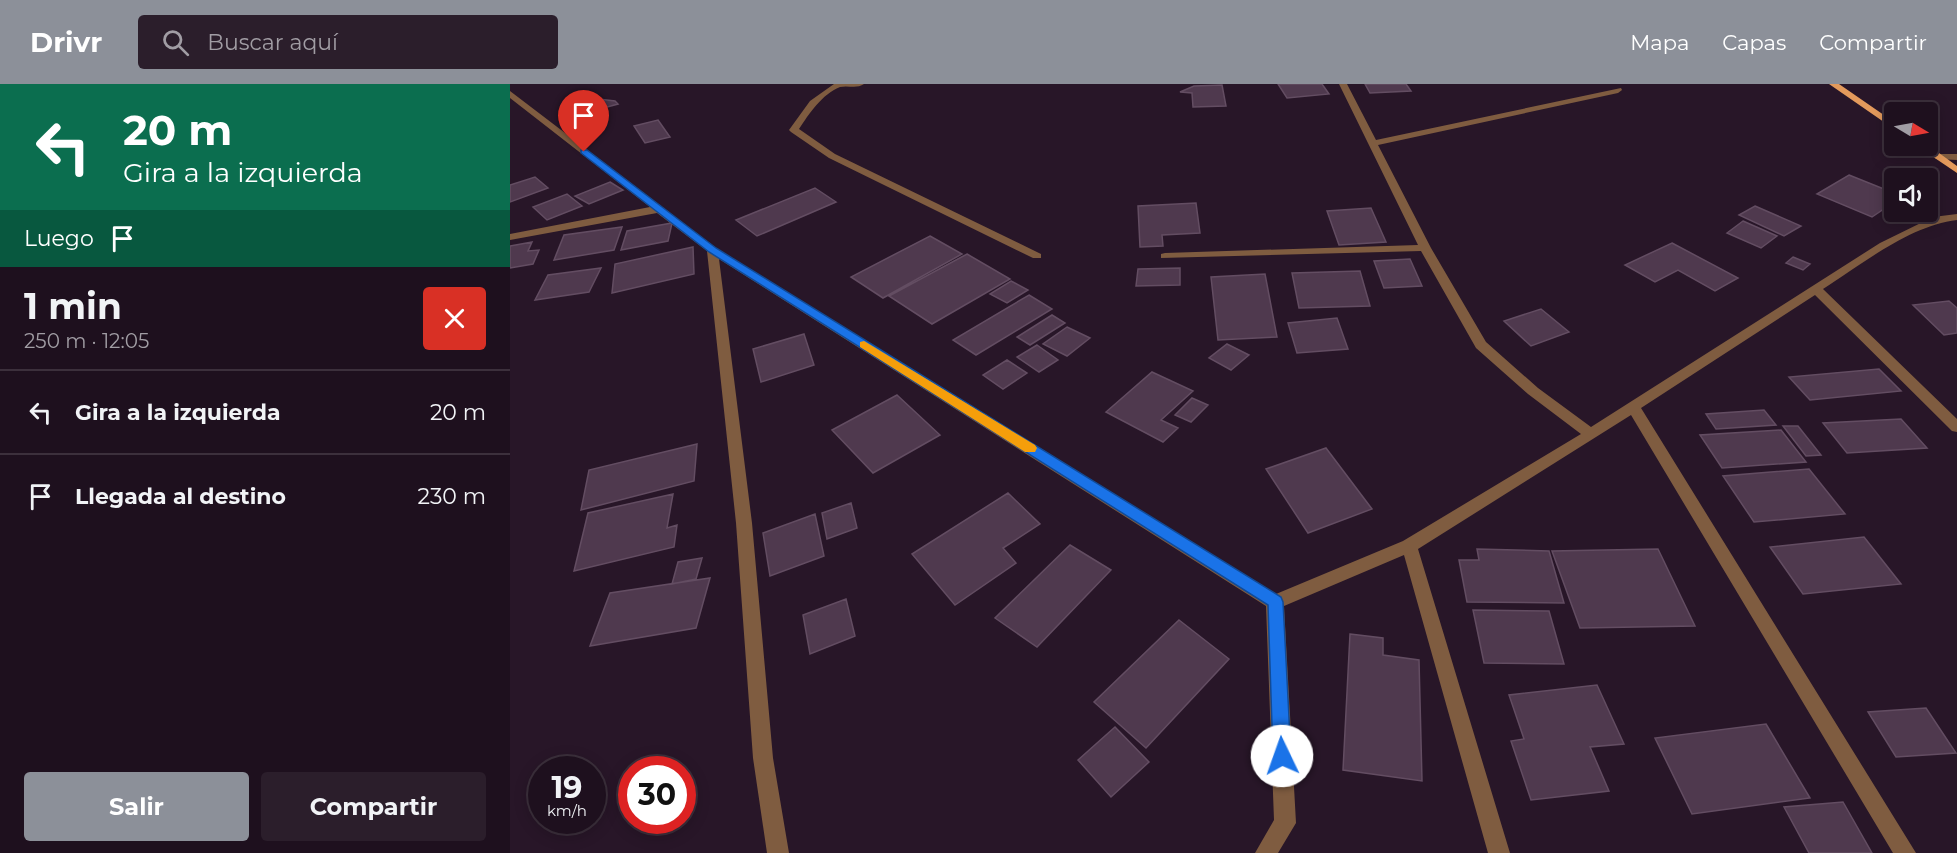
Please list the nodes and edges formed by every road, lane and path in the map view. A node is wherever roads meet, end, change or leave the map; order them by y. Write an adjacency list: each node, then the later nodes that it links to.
1 (860, 84): 16 (street)
2 (1343, 84): 7 (street)
3 (1833, 84): 6 (main road)
4 (1618, 90): 7 (street)
5 (510, 94): 11 (street)
6 (1884, 119)
7 (1374, 143): 14 (street)
8 (1938, 157): 9 (street); 10 (main road)
9 (1957, 157)
10 (1957, 170)
11 (659, 208): 13 (street); 15 (street)
12 (1957, 217): 18 (street)
13 (510, 237)
14 (1425, 248): 17 (street); 21 (street)
15 (712, 250): 23 (street); 24 (street)
16 (1037, 256)
17 (1165, 256)
18 (1815, 288): 19 (street); 20 (street)
19 (1633, 407): 21 (street); 27 (street)
20 (1957, 427)
21 (1592, 434): 22 (street)
22 (1409, 546): 23 (street); 26 (street)
23 (1275, 602): 25 (street)
24 (778, 853)
25 (1266, 853)
26 (1499, 853)
27 (1905, 853)

